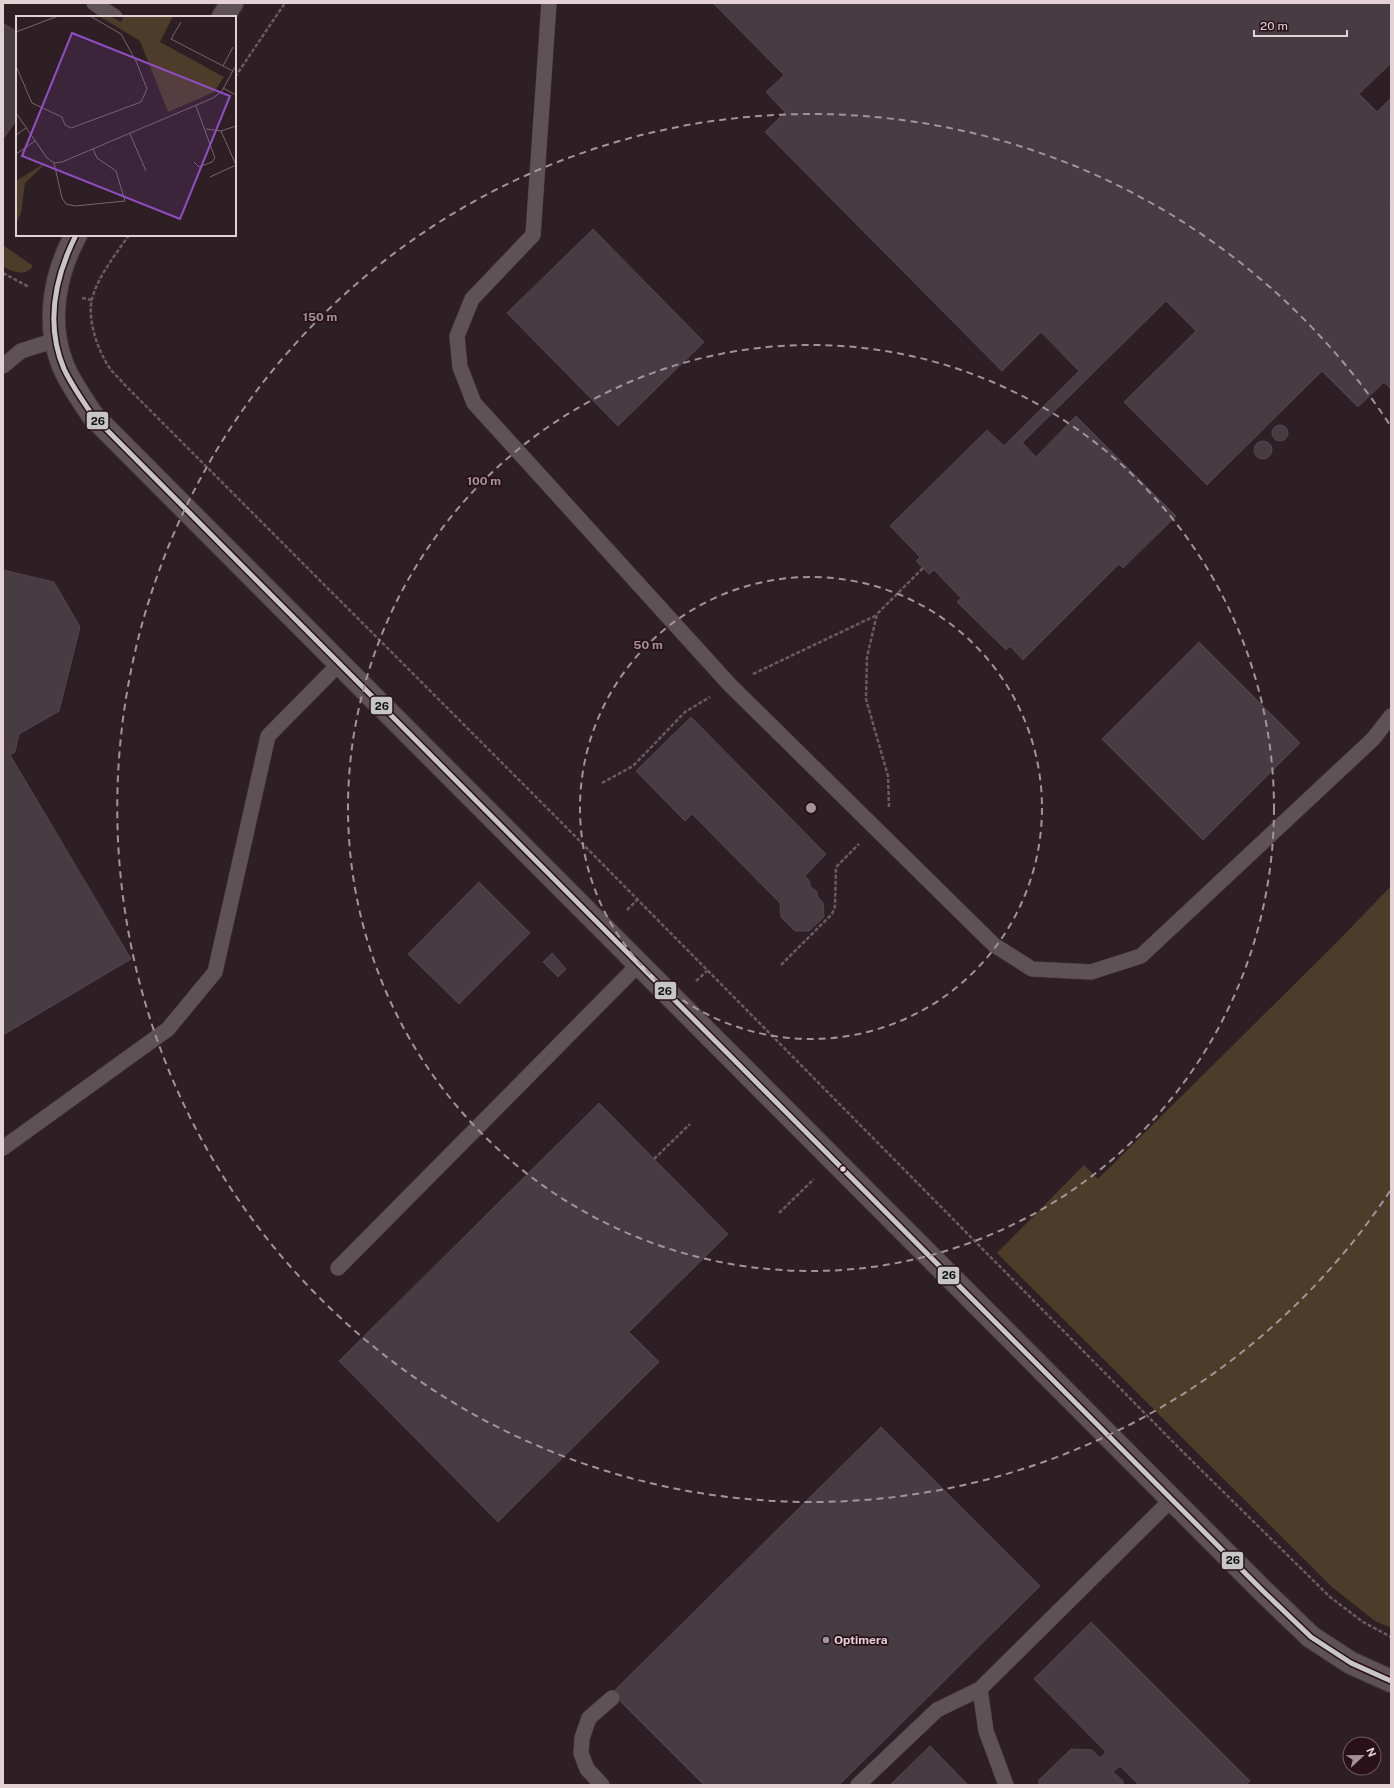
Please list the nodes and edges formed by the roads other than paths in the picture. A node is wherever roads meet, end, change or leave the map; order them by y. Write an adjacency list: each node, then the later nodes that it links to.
1 (94, 3): 4 (lane)
2 (232, 3): 5 (street)
3 (549, 3): 10 (lane)
4 (114, 16)
5 (224, 16)
6 (75, 236): 7 (street)
7 (56, 340): 8 (lane); 9 (street)
8 (3, 366)
9 (340, 663): 11 (street); 12 (lane)
10 (1391, 716)
11 (639, 964): 13 (lane); 14 (street)
12 (3, 1148)
13 (338, 1268)
14 (1171, 1500): 15 (street); 16 (lane)
15 (1391, 1682)
16 (980, 1689): 19 (lane); 20 (lane)
17 (612, 1698): 18 (lane)
18 (602, 1785)
19 (858, 1785)
20 (1006, 1785)

